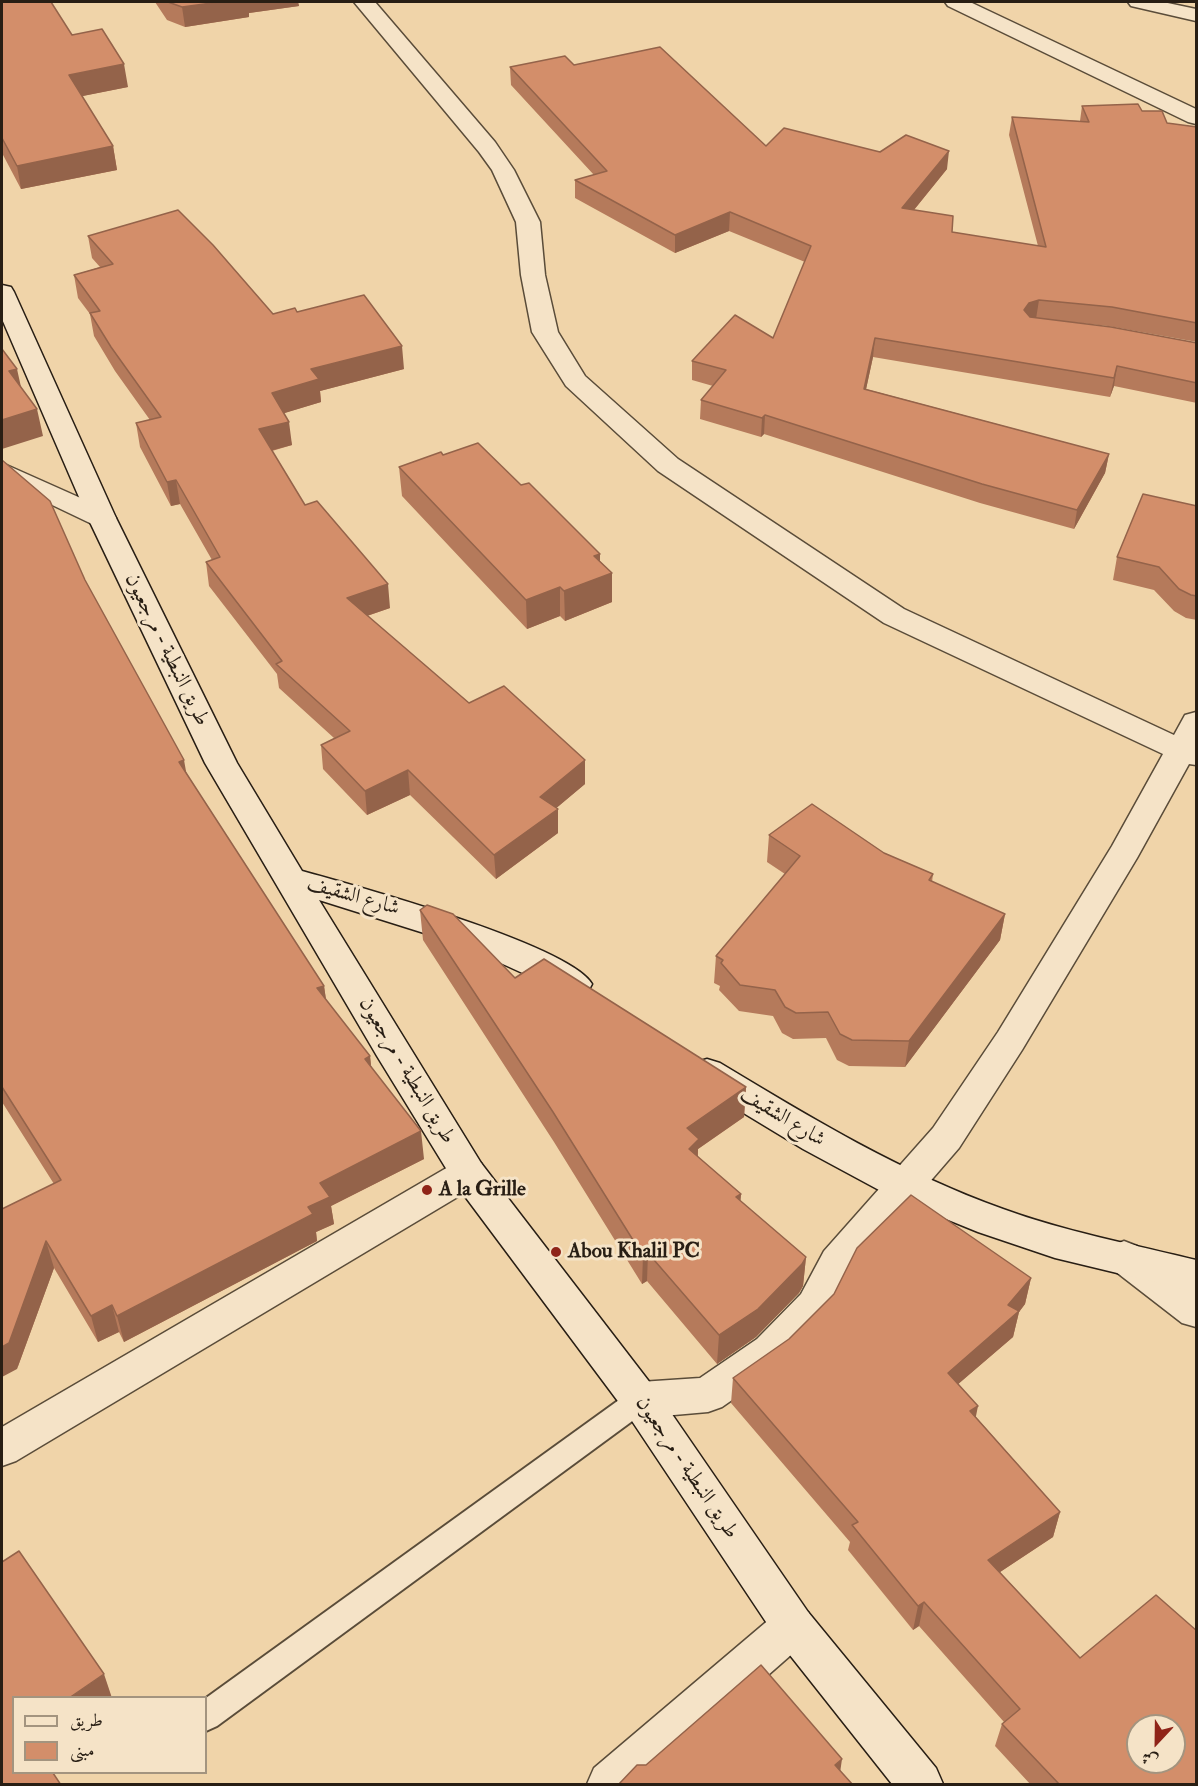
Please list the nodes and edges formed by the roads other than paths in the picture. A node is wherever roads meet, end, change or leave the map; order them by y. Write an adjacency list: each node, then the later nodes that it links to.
1 (364, 2): 9 (street)
2 (955, 2): 5 (street)
3 (1138, 2): 4 (street)
4 (1197, 15)
5 (1197, 117)
6 (2, 292): 8 (street, طريق النبطية - مرجعيون)
7 (2, 471): 8 (street)
8 (102, 518): 10 (street, طريق النبطية - مرجعيون)
9 (1191, 742): 14 (street)
10 (288, 879): 11 (street, شارع الشقيف); 13 (street, طريق النبطية - مرجعيون)
11 (604, 1004)
12 (678, 1054): 14 (street, شارع الشقيف)
13 (468, 1173): 18 (street, طريق النبطية - مرجعيون); 19 (street)
14 (905, 1186): 15 (street, شارع الشقيف); 18 (street)
15 (1124, 1257): 16 (street, شارع الشقيف); 17 (street)
16 (1197, 1276)
17 (1197, 1311)
18 (640, 1400): 20 (street, طريق النبطية - مرجعيون); 21 (lane)
19 (2, 1448)
20 (793, 1626): 22 (street); 23 (street, طريق النبطية - مرجعيون)
21 (207, 1715)
22 (610, 1785)
23 (920, 1785)

